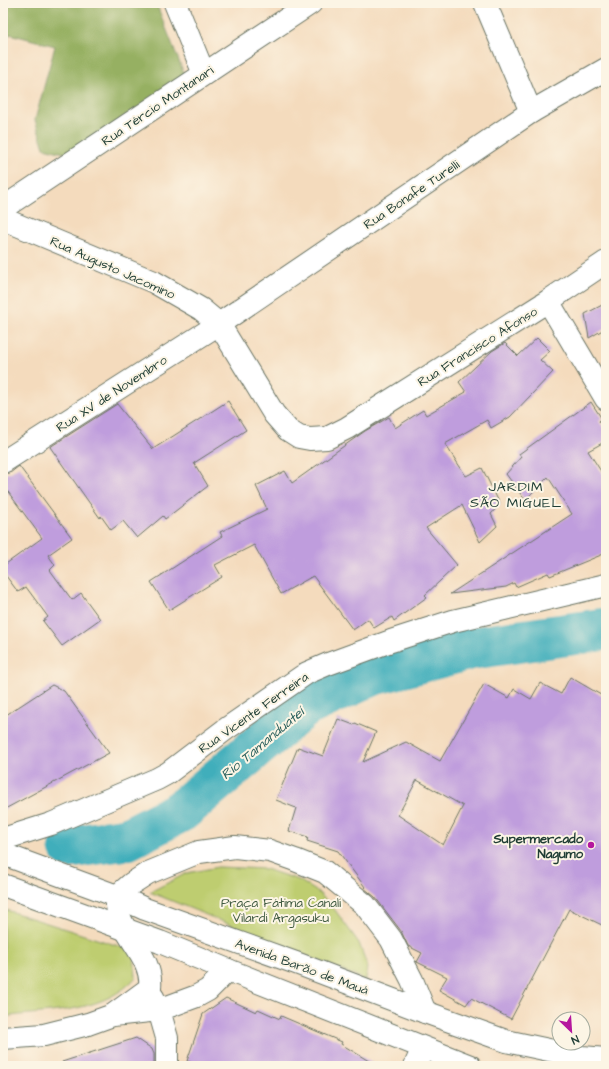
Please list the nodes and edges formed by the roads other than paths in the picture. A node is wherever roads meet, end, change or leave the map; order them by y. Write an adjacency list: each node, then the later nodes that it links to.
1 (174, 3): 5 (street)
2 (311, 3): 5 (street, Rua Tércio Montanari)
3 (485, 3): 6 (street)
4 (606, 69): 6 (street, Rua Bonafe Turelli)
5 (204, 74): 7 (street, Rua Tércio Montanari)
6 (531, 112): 11 (street, Rua Bonafe Turelli)
7 (3, 208)
8 (3, 220): 11 (street, Rua Augusto Jacomino)
9 (606, 262): 10 (street, Rua Francisco Afonso)
10 (548, 302): 12 (street); 13 (street, Rua Francisco Afonso)
11 (219, 324): 13 (street, Rua Augusto Jacomino); 14 (street, Rua XV de Novembro)
12 (606, 399)
13 (347, 428)
14 (3, 462)
15 (606, 585): 16 (street, Rua Vicente Ferreira)
16 (3, 839)
17 (3, 854): 19 (street, Avenida Barão de Mauá)
18 (3, 885): 20 (street)
19 (117, 896): 20 (street); 24 (street, Avenida Barão de Mauá); 24 (street)
20 (126, 930): 21 (street); 22 (street)
21 (228, 970): 23 (street); 27 (street)
22 (150, 988): 23 (street); 25 (street)
23 (158, 1010): 25 (street); 29 (street)
24 (425, 1012): 28 (street, Avenida Barão de Mauá)
25 (113, 1015): 26 (street)
26 (3, 1038)
27 (419, 1057): 30 (street)
28 (606, 1059)
29 (167, 1066)
30 (470, 1066)

